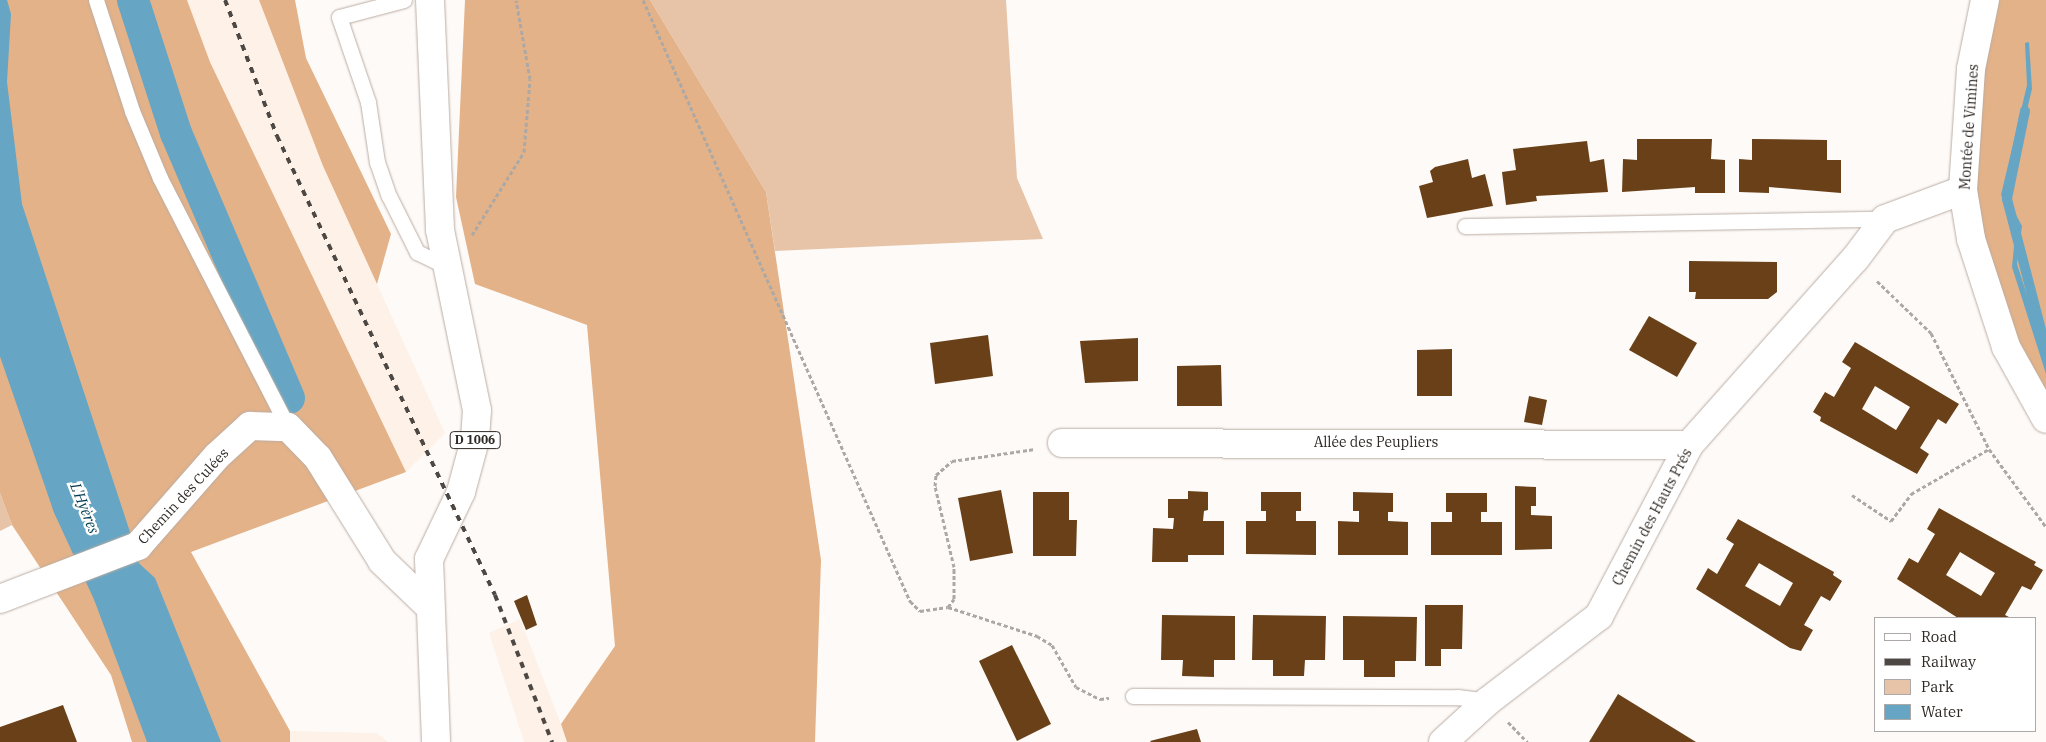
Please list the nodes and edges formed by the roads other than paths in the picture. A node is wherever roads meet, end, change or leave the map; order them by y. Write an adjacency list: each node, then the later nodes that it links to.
1 (96, 0): 10 (lane)
2 (404, 0): 8 (lane)
3 (430, 0): 8 (street, D 1006)
4 (1986, 0): 5 (street, Montée de Vimines)
5 (1963, 190): 6 (street); 9 (street, Montée de Vimines)
6 (1885, 219): 7 (lane); 12 (street, Chemin des Hauts Prés)
7 (1465, 226)
8 (448, 267): 14 (street, D 1006)
9 (2046, 419)
10 (288, 427): 13 (street, Chemin des Culées); 14 (street)
11 (1062, 443): 12 (street, Allée des Peupliers)
12 (1689, 445): 16 (street, Chemin des Hauts Prés)
13 (0, 599)
14 (430, 606): 17 (street, D 1006)
15 (1133, 696): 16 (lane)
16 (1488, 702): 18 (street, Chemin des Hauts Prés)
17 (436, 742)
18 (1443, 742)

